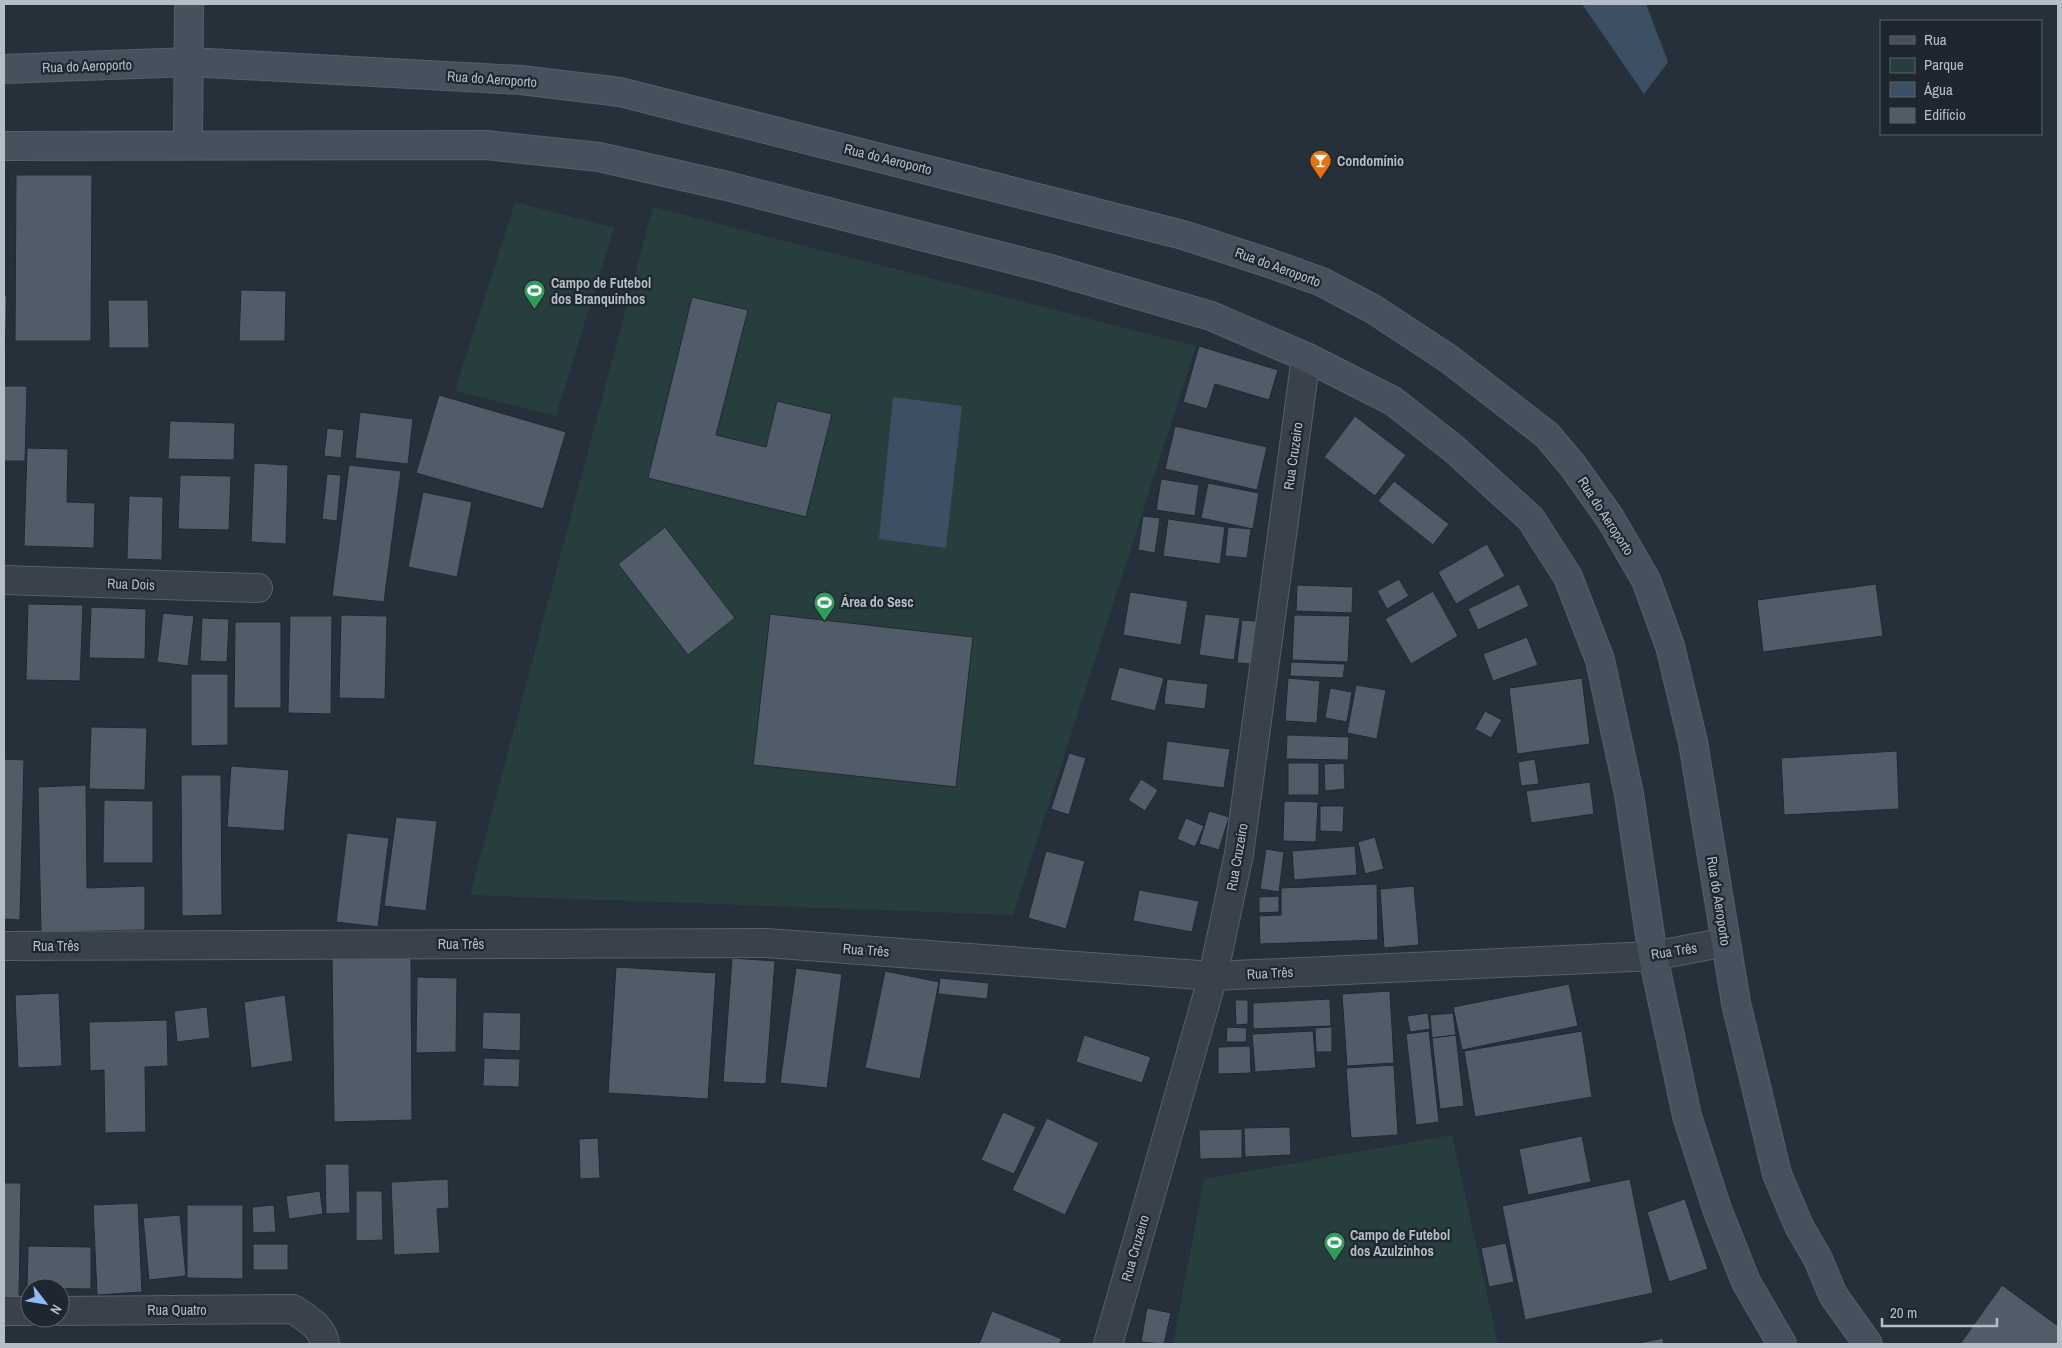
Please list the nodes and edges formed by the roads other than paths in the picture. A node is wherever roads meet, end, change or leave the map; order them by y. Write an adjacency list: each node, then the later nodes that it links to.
1 (188, 4): 2 (main road)
2 (189, 62): 3 (main road, Rua do Aeroporto); 4 (main road); 9 (main road, Rua do Aeroporto)
3 (4, 69)
4 (188, 145): 5 (main road); 6 (main road)
5 (4, 146)
6 (1306, 357): 11 (main road); 12 (street, Rua Cruzeiro)
7 (4, 580): 8 (street, Rua Dois)
8 (258, 588)
9 (1726, 942): 11 (street, Rua Três); 19 (main road, Rua do Aeroporto)
10 (4, 946): 12 (street, Rua Três)
11 (1653, 956): 12 (street, Rua Três); 18 (main road)
12 (1213, 976): 17 (street, Rua Cruzeiro)
13 (4, 1311): 14 (street)
14 (20, 1311)
15 (70, 1311): 16 (street, Rua Quatro)
16 (325, 1344)
17 (1108, 1344)
18 (1782, 1344)
19 (1868, 1344)

